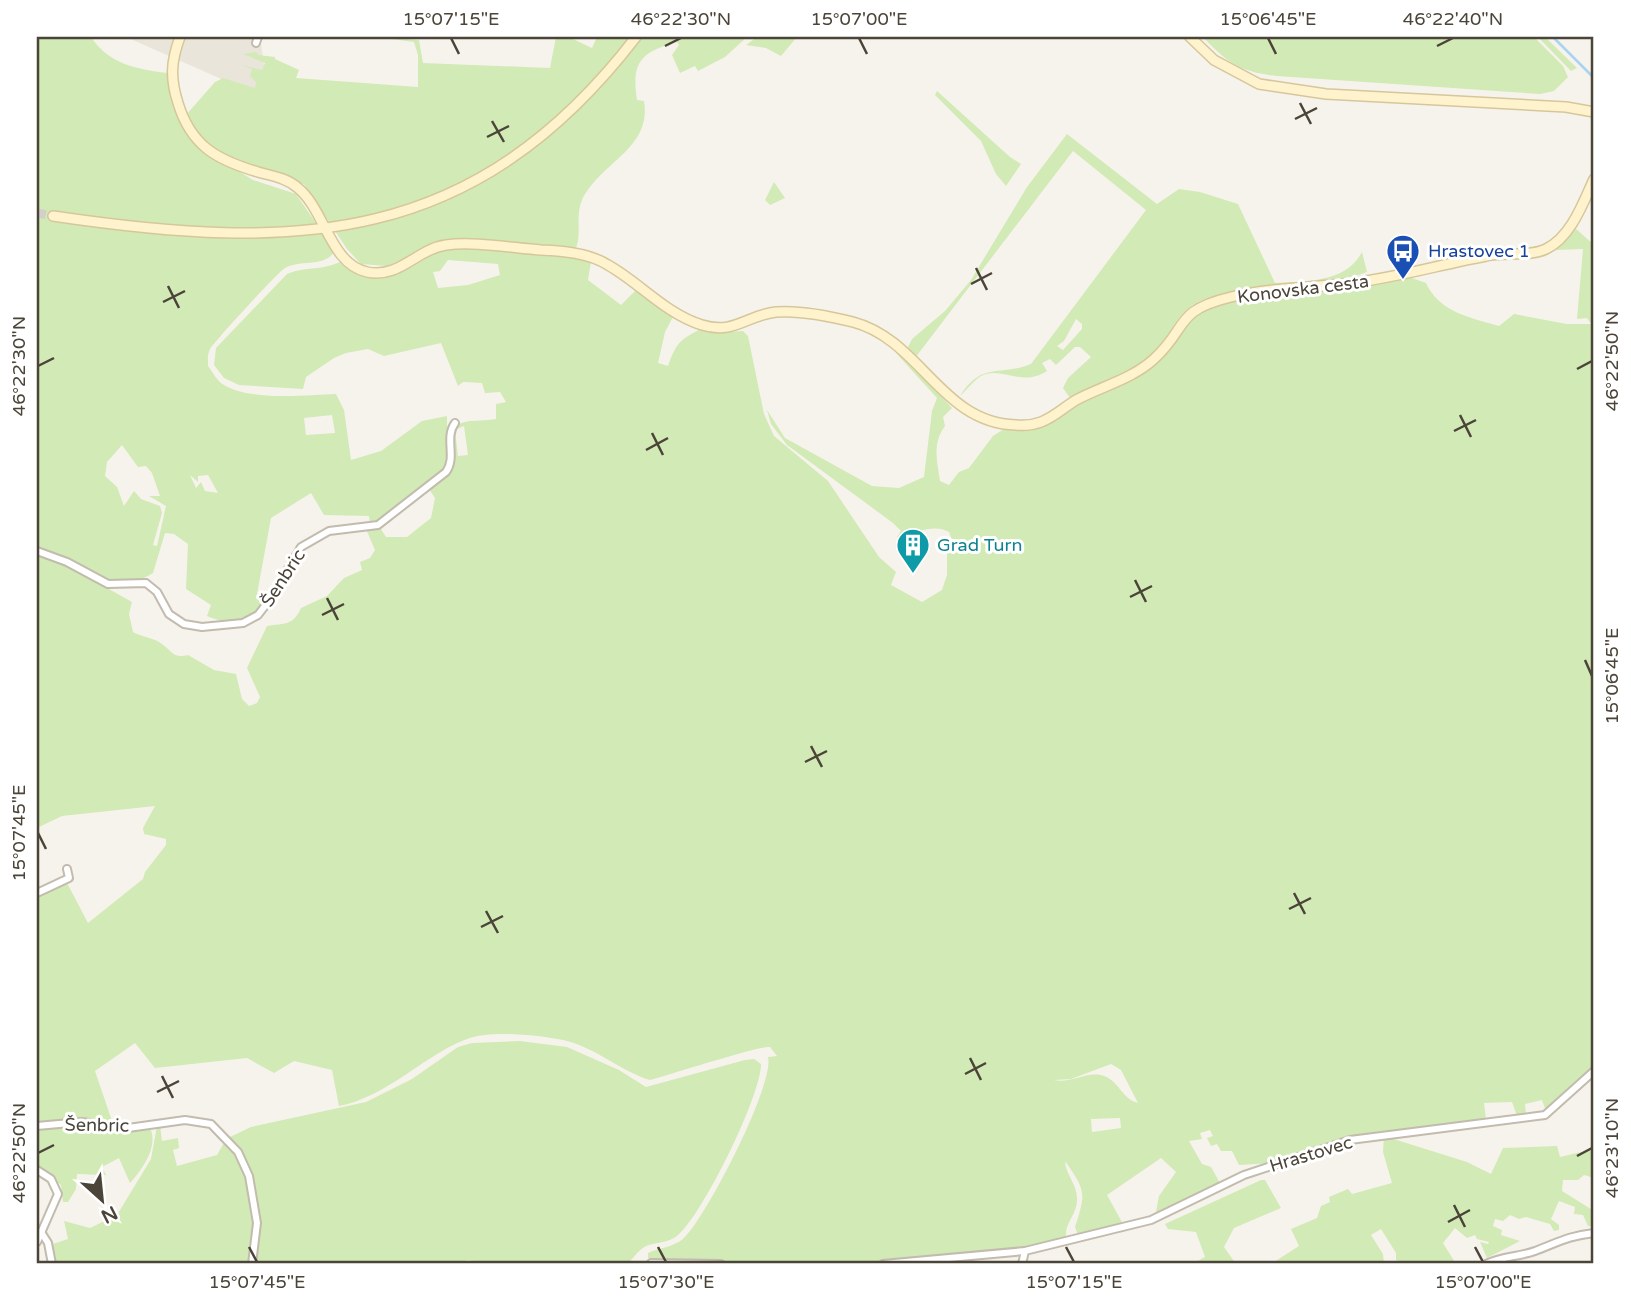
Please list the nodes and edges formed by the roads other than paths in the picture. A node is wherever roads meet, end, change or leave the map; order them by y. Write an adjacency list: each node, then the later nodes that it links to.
1 (180, 37): 7 (street, Konovska cesta)
2 (636, 37): 7 (street)
3 (1190, 37): 4 (street)
4 (1594, 112)
5 (1594, 180): 7 (street, Konovska cesta)
6 (53, 216): 7 (street)
7 (327, 227)
8 (455, 423): 9 (street, Šenbric)
9 (37, 551)
10 (67, 869): 11 (street)
11 (37, 893)
12 (1594, 1071): 18 (street, Hrastovec)
13 (37, 1126): 21 (street, Šenbric)
14 (37, 1170): 15 (street)
15 (41, 1233): 17 (street); 20 (street)
16 (1594, 1233): 25 (street)
17 (37, 1242)
18 (1025, 1251): 23 (street, Hrastovec); 24 (street)
19 (651, 1263): 22 (street)
20 (52, 1264)
21 (252, 1264)
22 (721, 1264)
23 (883, 1264)
24 (1022, 1264)
25 (1486, 1264)

